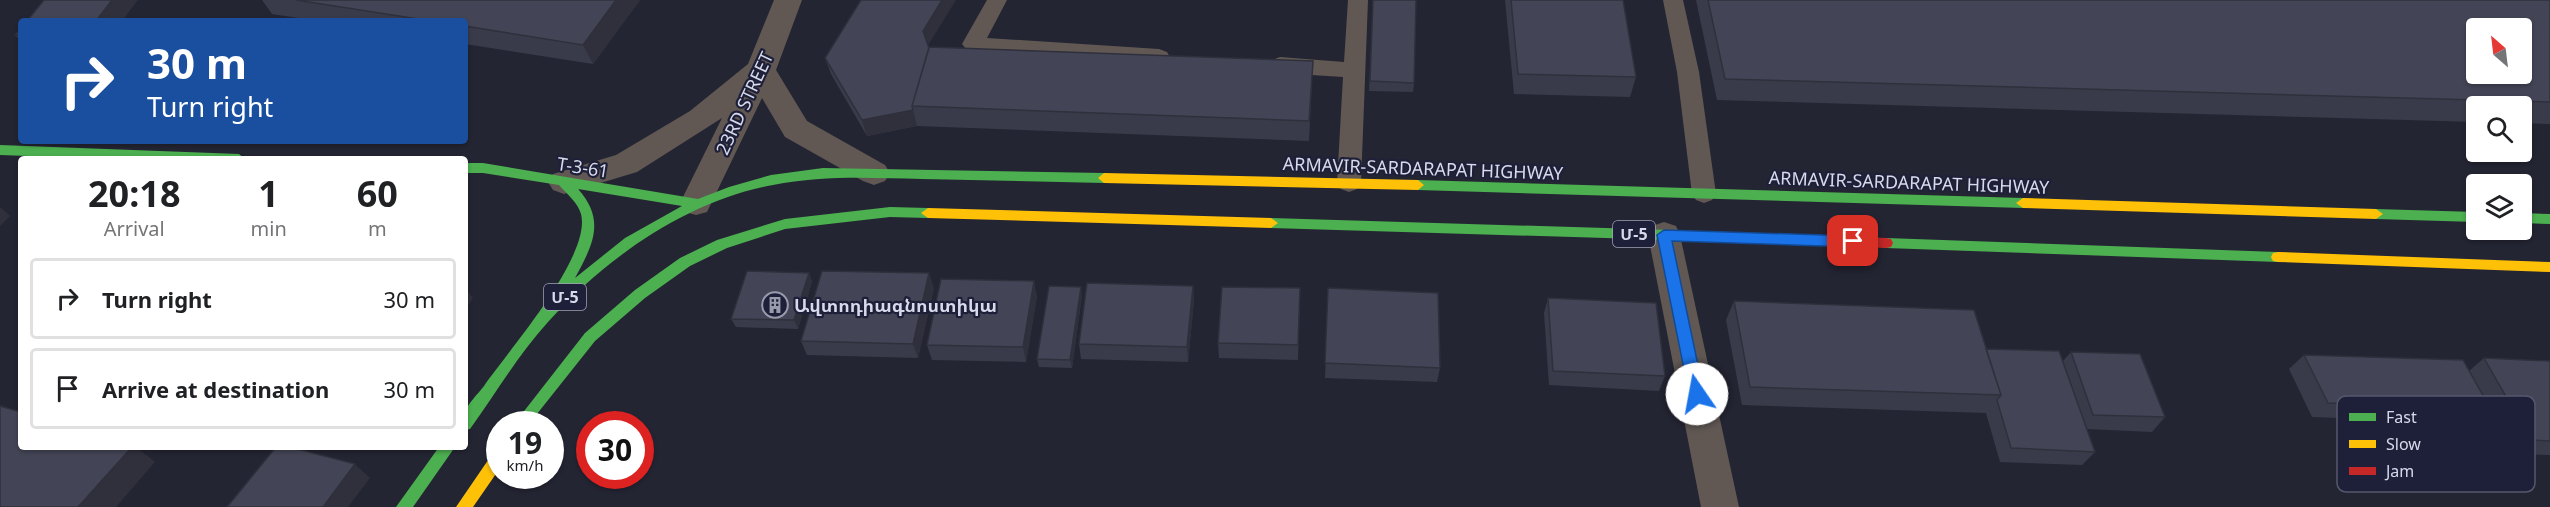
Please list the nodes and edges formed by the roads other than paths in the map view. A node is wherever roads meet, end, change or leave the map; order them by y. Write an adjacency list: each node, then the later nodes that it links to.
1 (788, 0): 7 (street, 23RD STREET)
2 (997, 0): 5 (lane)
3 (1358, 0): 8 (lane)
4 (1673, 0): 15 (lane)
5 (1182, 58)
6 (1263, 64): 8 (lane)
7 (761, 69): 12 (street); 13 (street); 16 (street, 23RD STREET)
8 (1356, 70): 14 (lane)
9 (0, 150): 10 (main road)
10 (159, 156)
11 (468, 168): 13 (main road, T-3-61)
12 (874, 173): 14 (main road, ARMAVIR-SARDARAPAT HIGHWAY / Մ-5); 16 (main road, ARMAVIR-SARDARAPAT HIGHWAY / Մ-5)
13 (564, 182): 16 (main road, T-3-61); 22 (main road)
14 (1349, 183): 15 (main road, ARMAVIR-SARDARAPAT HIGHWAY / Մ-5)
15 (1704, 194): 17 (main road, ARMAVIR-SARDARAPAT HIGHWAY / Մ-5)
16 (701, 212): 22 (main road, ARMAVIR-SARDARAPAT HIGHWAY / Մ-5)
17 (2466, 217)
18 (2532, 218): 19 (main road)
19 (2550, 219)
20 (1664, 235): 21 (main road, Մ-5); 23 (main road, Մ-5); 29 (street)
21 (2550, 267)
22 (546, 316): 24 (main road, ARMAVIR-SARDARAPAT HIGHWAY / Մ-5)
23 (531, 411)
24 (468, 420)
25 (446, 450): 27 (main road)
26 (486, 475): 28 (main road)
27 (404, 507)
28 (464, 507)
29 (1720, 507)

